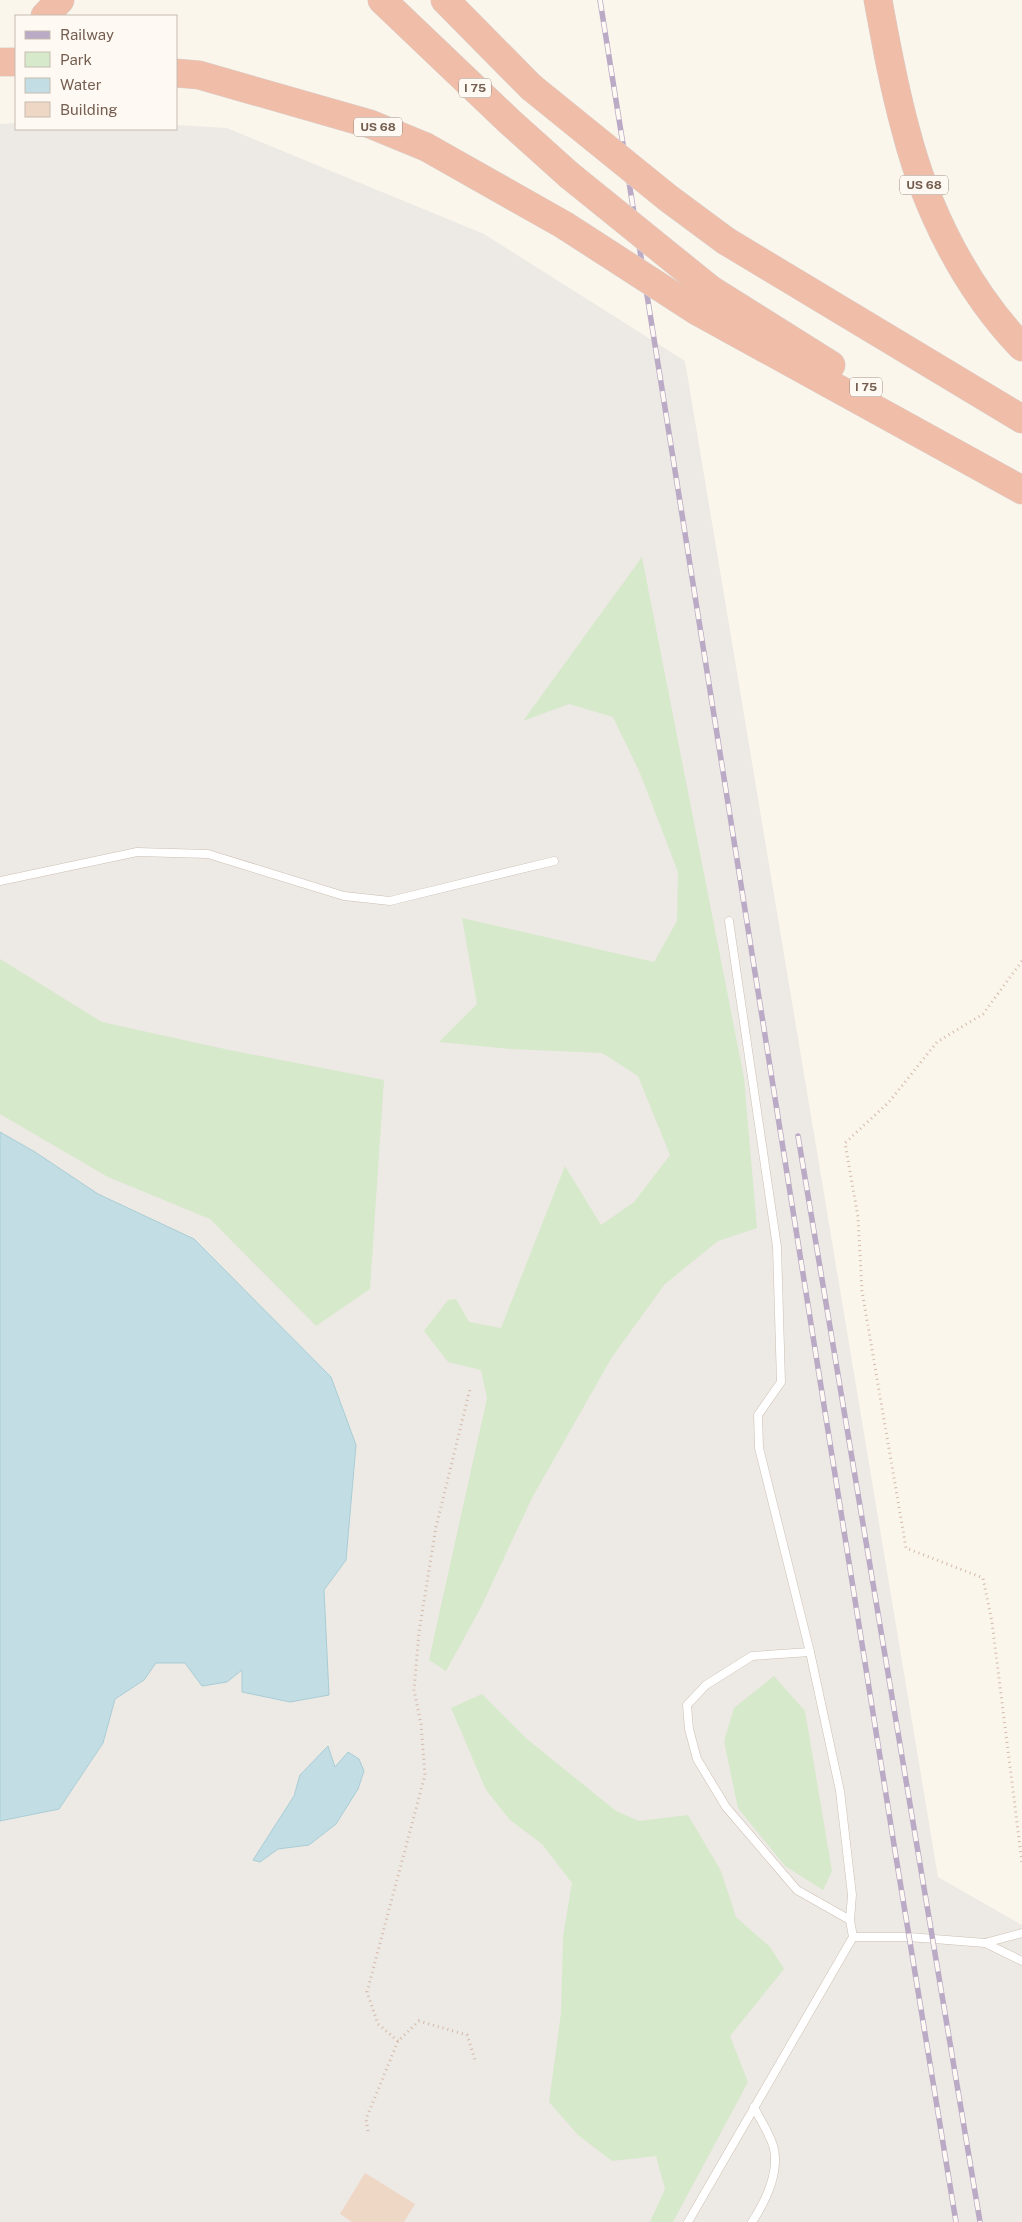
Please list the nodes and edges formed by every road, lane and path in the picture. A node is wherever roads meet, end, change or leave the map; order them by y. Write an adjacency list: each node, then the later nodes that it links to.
1 (60, 0): 5 (highway)
2 (382, 0): 10 (highway, I 75, bridge)
3 (445, 0): 12 (highway, bridge)
4 (878, 0): 11 (highway, US 68)
5 (46, 15)
6 (15, 49): 8 (highway)
7 (15, 62): 8 (highway, bridge)
8 (0, 64)
9 (178, 73): 10 (highway, US 68, bridge)
10 (703, 300): 13 (highway, I 75); 14 (highway, US 68)
11 (1022, 347)
12 (1022, 418)
13 (1022, 484)
14 (1022, 490)
15 (554, 861): 16 (lane)
16 (0, 881)
17 (729, 922): 20 (lane)
18 (1022, 961): 21 (path)
19 (470, 1389): 27 (path)
20 (810, 1652): 22 (lane); 22 (lane)
21 (1022, 1863)
22 (850, 1920): 24 (lane)
23 (1022, 1932): 25 (lane)
24 (853, 1936): 25 (lane); 29 (lane)
25 (985, 1943): 26 (lane)
26 (1022, 1961)
27 (398, 2041): 28 (path); 30 (path)
28 (476, 2063)
29 (754, 2107): 31 (lane); 32 (lane)
30 (368, 2131)
31 (688, 2222)
32 (752, 2222)

